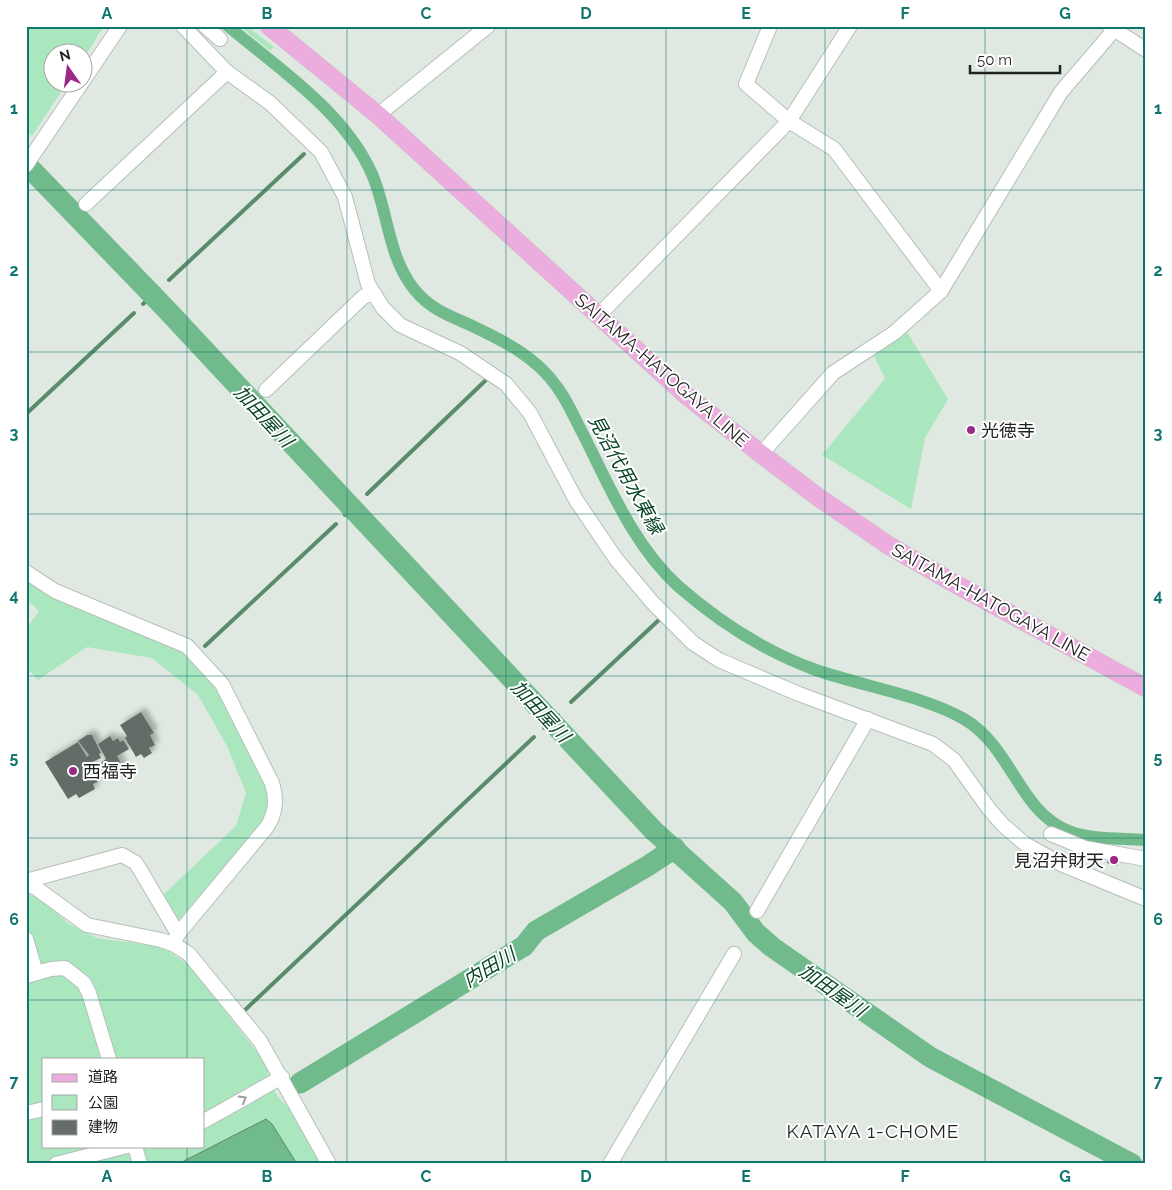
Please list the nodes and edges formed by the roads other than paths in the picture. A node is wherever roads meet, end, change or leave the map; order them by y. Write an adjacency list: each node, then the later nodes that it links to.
1 (120, 26): 14 (street)
2 (183, 26): 11 (street)
3 (205, 26): 9 (street)
4 (269, 26): 12 (main road, SAITAMA-HATOGAYA LINE)
5 (488, 26): 12 (street)
6 (770, 26): 13 (street)
7 (850, 26): 13 (street)
8 (1112, 28): 10 (street); 16 (street)
9 (220, 39)
10 (1146, 50)
11 (226, 72): 15 (street); 17 (street)
12 (378, 115): 18 (main road, SAITAMA-HATOGAYA LINE)
13 (789, 120): 16 (street); 18 (street)
14 (30, 159)
15 (86, 204)
16 (941, 291): 20 (street)
17 (372, 293): 19 (street); 23 (street)
18 (598, 316): 20 (main road, SAITAMA-HATOGAYA LINE)
19 (266, 390)
20 (761, 454): 22 (main road, SAITAMA-HATOGAYA LINE)
21 (26, 572): 30 (street)
22 (1146, 688)
23 (868, 719): 27 (street); 28 (street)
24 (1050, 834): 25 (street)
25 (1146, 859)
26 (26, 882): 30 (street); 30 (street)
27 (1146, 899)
28 (757, 911)
29 (26, 939): 32 (street)
30 (175, 939): 34 (street)
31 (734, 954): 43 (street)
32 (31, 975): 33 (street)
33 (108, 1058)
34 (288, 1088): 37 (street, one-way to 34); 42 (street)
35 (42, 1109): 36 (street)
36 (26, 1113)
37 (205, 1121)
38 (119, 1148): 40 (street)
39 (136, 1148): 41 (street)
40 (56, 1164)
41 (140, 1164)
42 (329, 1164)
43 (610, 1164)

